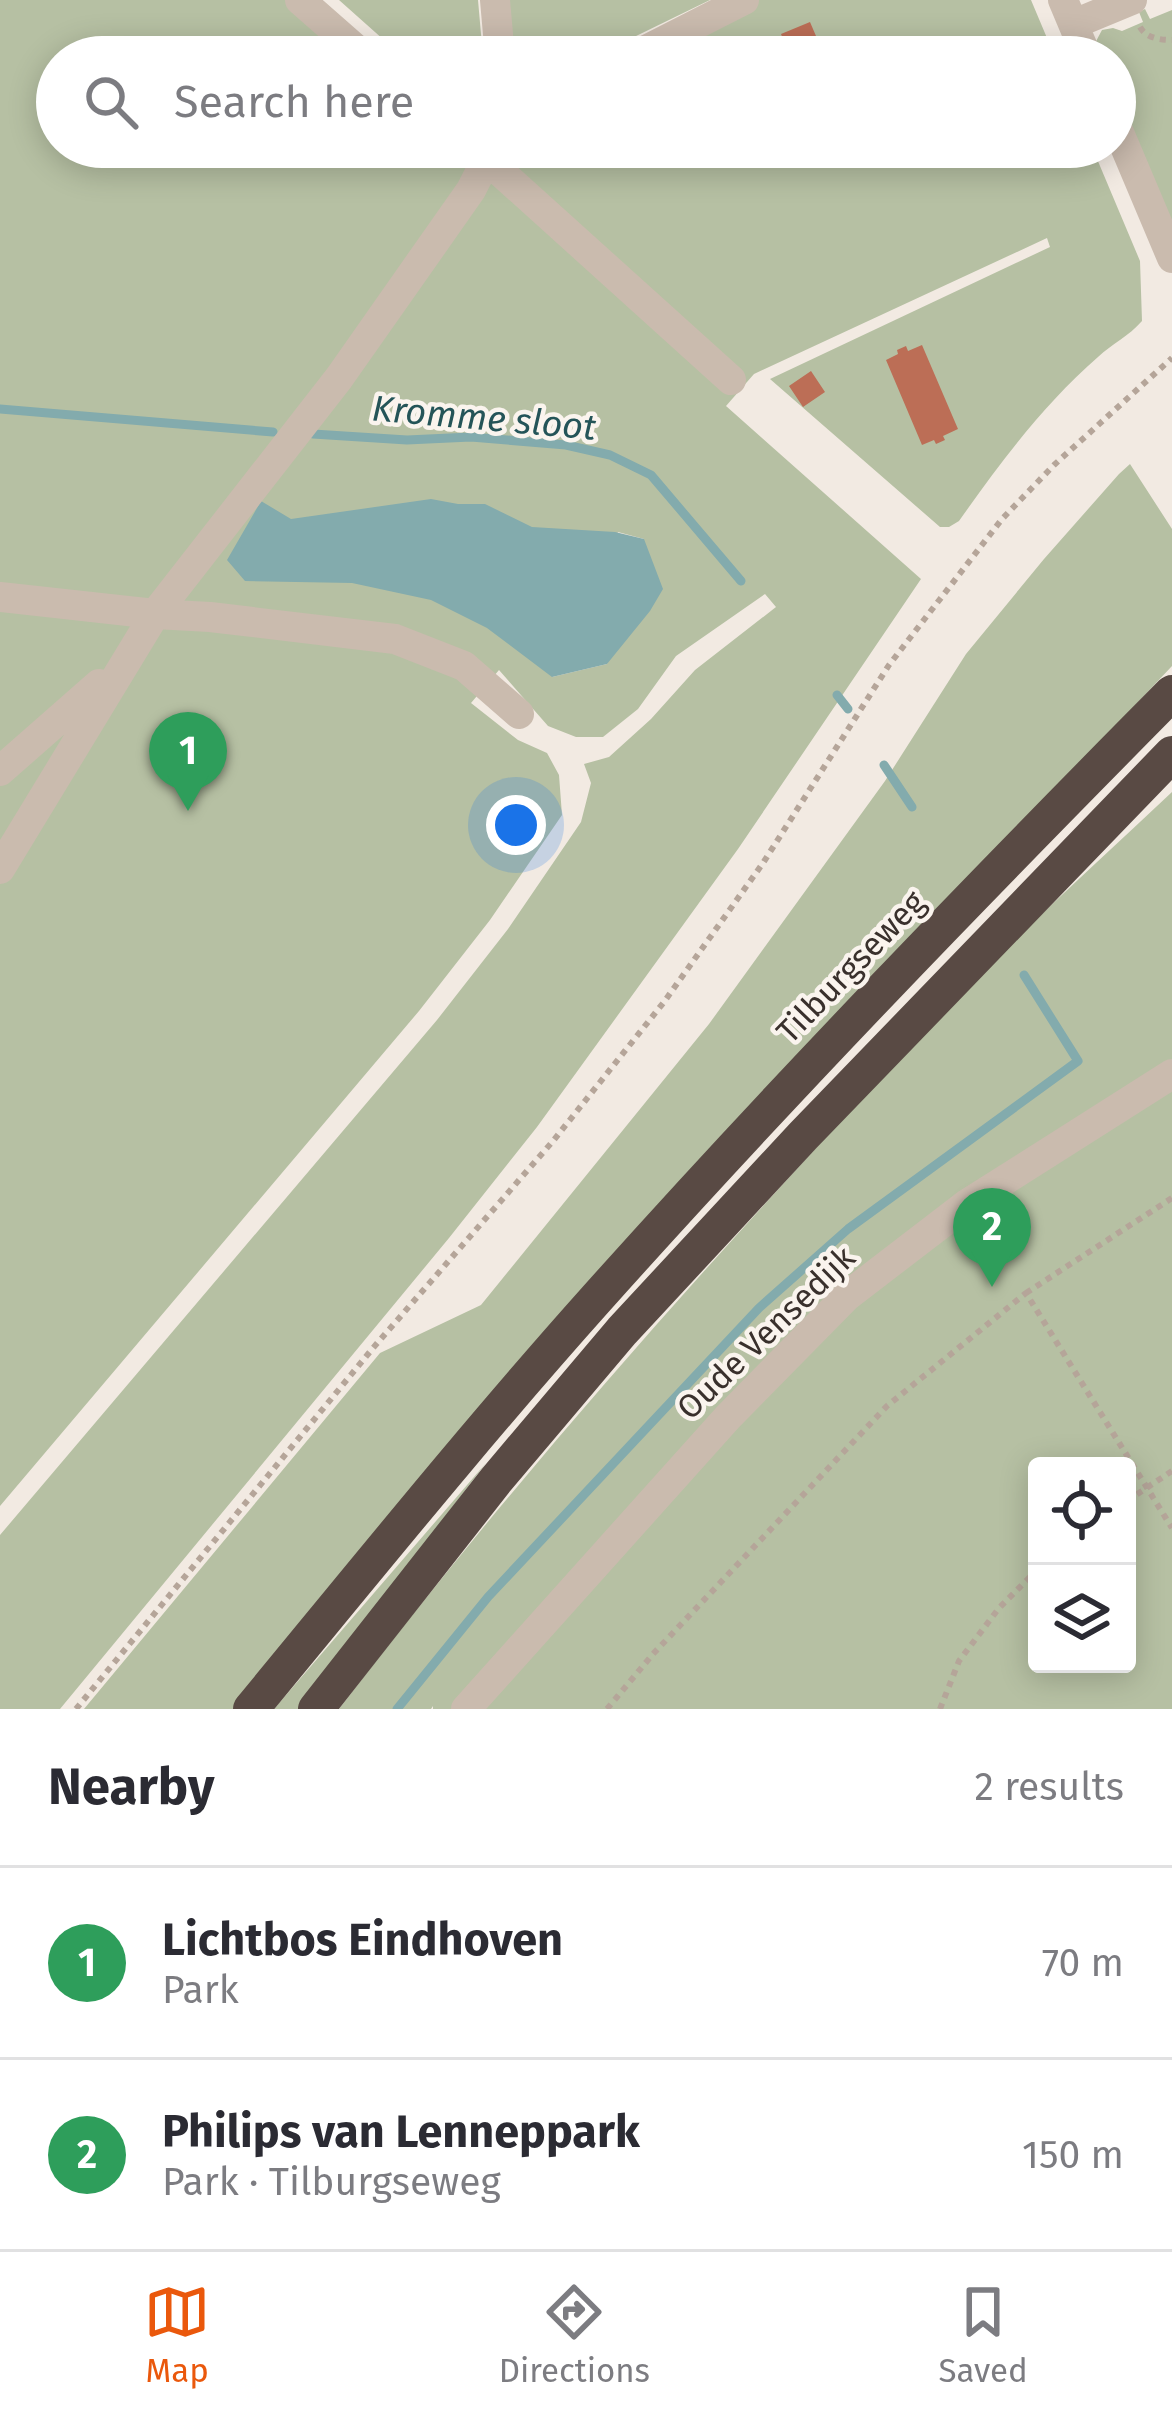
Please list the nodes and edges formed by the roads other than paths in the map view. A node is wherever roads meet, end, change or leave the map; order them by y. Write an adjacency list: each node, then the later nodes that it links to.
1 (300, 0): 6 (street)
2 (495, 0): 7 (street)
3 (744, 0): 8 (street)
4 (1132, 0): 5 (street)
5 (1068, 12)
6 (341, 36)
7 (498, 36)
8 (673, 36)
9 (478, 168): 15 (street)
10 (500, 168): 13 (street)
11 (1134, 168): 12 (street)
12 (1172, 258)
13 (731, 380)
14 (0, 597): 15 (street)
15 (155, 614): 16 (street); 18 (street)
16 (126, 661): 20 (street); 21 (street)
17 (1172, 693): 23 (highway, Tilburgseweg)
18 (519, 714)
19 (1172, 754): 24 (highway)
20 (0, 771)
21 (0, 868)
22 (1172, 1074): 25 (street, Oude Vensedijk)
23 (251, 1709)
24 (316, 1709)
25 (466, 1709)

